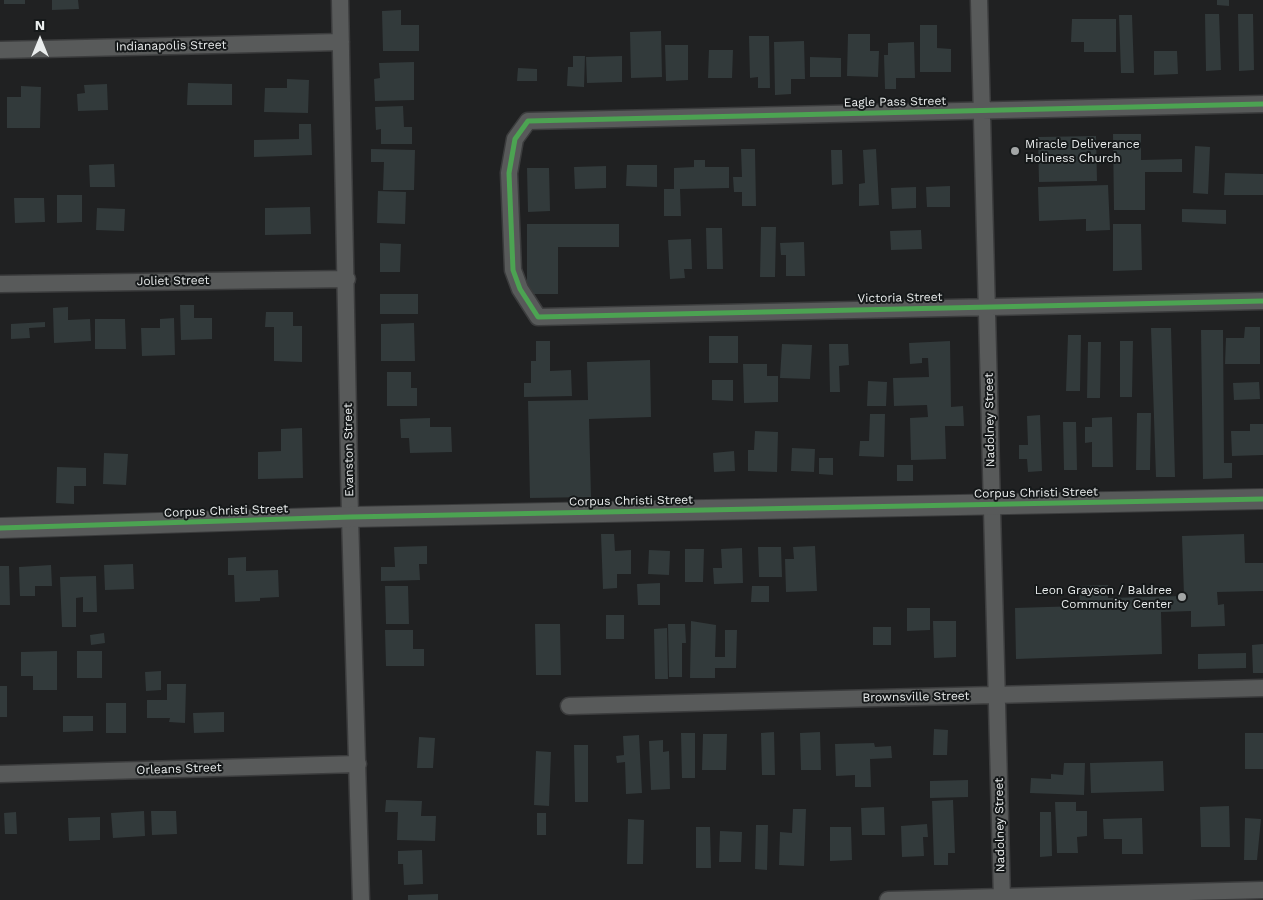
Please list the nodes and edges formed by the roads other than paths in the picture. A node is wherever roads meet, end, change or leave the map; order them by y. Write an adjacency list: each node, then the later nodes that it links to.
1 (340, 0): 3 (street, Evanston Street)
2 (979, 0): 6 (street, Nadolney Street)
3 (341, 42): 4 (street, Indianapolis Street); 7 (street, Evanston Street)
4 (0, 50)
5 (1263, 104): 6 (street, Eagle Pass Street)
6 (983, 110): 10 (street, Nadolney Street); 11 (street, Eagle Pass Street)
7 (347, 279): 8 (street, Joliet Street); 14 (street, Evanston Street)
8 (0, 284)
9 (1263, 301): 10 (street, Victoria Street)
10 (988, 305): 11 (street, Victoria Street); 13 (street, Nadolney Street)
11 (538, 317)
12 (1263, 499): 13 (street, Corpus Christi Street)
13 (991, 504): 14 (street, Corpus Christi Street); 17 (street, Nadolney Street)
14 (350, 517): 15 (street, Corpus Christi Street); 19 (street, Evanston Street)
15 (0, 528)
16 (1263, 688): 17 (street, Brownsville Street)
17 (997, 695): 18 (street, Brownsville Street); 22 (street, Nadolney Street)
18 (570, 706)
19 (358, 764): 20 (street, Orleans Street); 23 (street, Evanston Street)
20 (0, 774)
21 (1263, 890): 22 (street)
22 (1002, 899): 24 (street)
23 (361, 900)
24 (888, 900)

